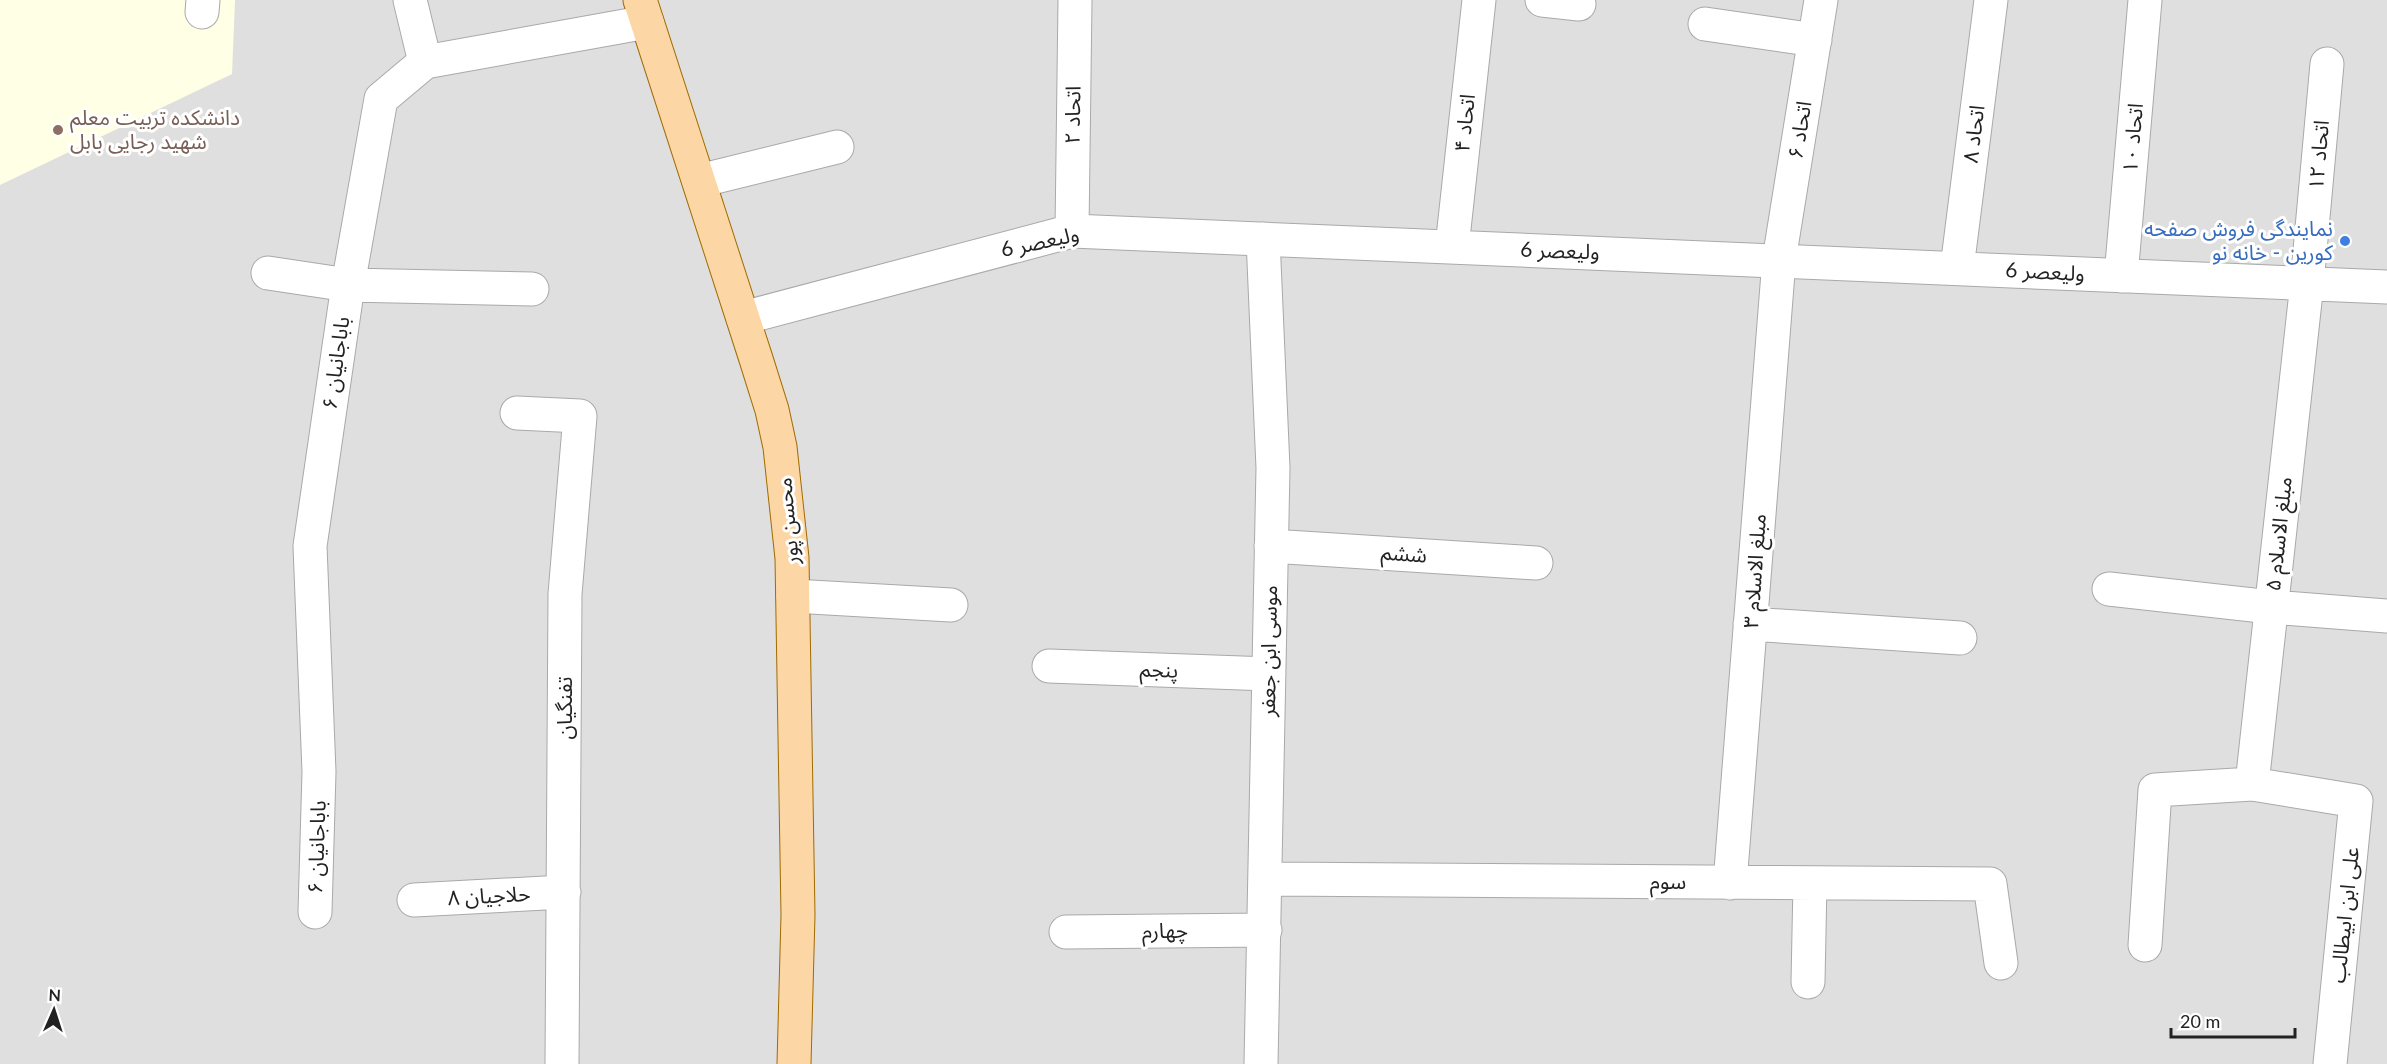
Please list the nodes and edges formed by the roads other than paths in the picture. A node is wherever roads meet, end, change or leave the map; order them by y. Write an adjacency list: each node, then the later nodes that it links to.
1 (410, 0): 12 (street)
2 (1075, 0): 16 (street, اتحاد ۲)
3 (1479, 0): 18 (street, اتحاد ۴)
4 (1542, 0): 8 (street)
5 (1821, 0): 11 (street, اتحاد ۶)
6 (1992, 0): 20 (street, اتحاد ۸)
7 (2145, 0): 22 (street, اتحاد ۱۰)
8 (1578, 4)
9 (643, 11): 12 (street, باباجانیان ۶); 15 (main road, محسن پور)
10 (1705, 24): 11 (street)
11 (1815, 40): 19 (street, اتحاد ۶)
12 (425, 62): 24 (street, باباجانیان ۶)
13 (2327, 64): 23 (street, اتحاد ۱۲)
14 (837, 147): 15 (street)
15 (699, 181): 27 (main road, محسن پور)
16 (1072, 231): 17 (street, ولیعصر 6); 27 (street, ولیعصر 6)
17 (1263, 239): 18 (street, ولیعصر 6); 29 (street, موسی ابن جعفر)
18 (1452, 247): 19 (street, ولیعصر 6)
19 (1779, 260): 20 (street, ولیعصر 6); 36 (street, مبلغ الاسلام ۳)
20 (1957, 268): 22 (street, ولیعصر 6)
21 (268, 273): 24 (street)
22 (2121, 276): 23 (street, ولیعصر 6)
23 (2307, 283): 25 (street, ولیعصر 6); 34 (street, مبلغ الاسلام ۵)
24 (348, 285): 26 (street); 46 (street, باباجانیان ۶)
25 (2387, 287)
26 (532, 289)
27 (743, 318): 32 (main road, محسن پور)
28 (517, 413): 44 (street, تفنگیان)
29 (1271, 546): 30 (street, ششم); 39 (street, موسی ابن جعفر)
30 (1536, 563)
31 (2109, 589): 34 (street)
32 (793, 596): 33 (street); 53 (main road, محسن پور)
33 (951, 605)
34 (2271, 607): 35 (street); 40 (street, مبلغ الاسلام ۵)
35 (2387, 615)
36 (1750, 624): 37 (street); 42 (street, مبلغ الاسلام ۳)
37 (1960, 638)
38 (1049, 666): 39 (street, پنجم)
39 (1269, 674): 41 (street, موسی ابن جعفر)
40 (2252, 784): 49 (street); 55 (street, علی ابن ابیطالب)
41 (1266, 879): 42 (street, سوم); 47 (street, موسی ابن جعفر)
42 (1730, 883): 43 (street, سوم)
43 (1810, 883): 50 (street, سوم); 51 (street)
44 (564, 892): 45 (street, حلاجیان ۸); 52 (street, تفنگیان)
45 (414, 900)
46 (315, 912)
47 (1265, 930): 48 (street, چهارم); 54 (street, موسی ابن جعفر)
48 (1066, 932)
49 (2145, 945)
50 (2001, 963)
51 (1808, 982)
52 (562, 1064)
53 (794, 1064)
54 (1262, 1064)
55 (2330, 1064)

